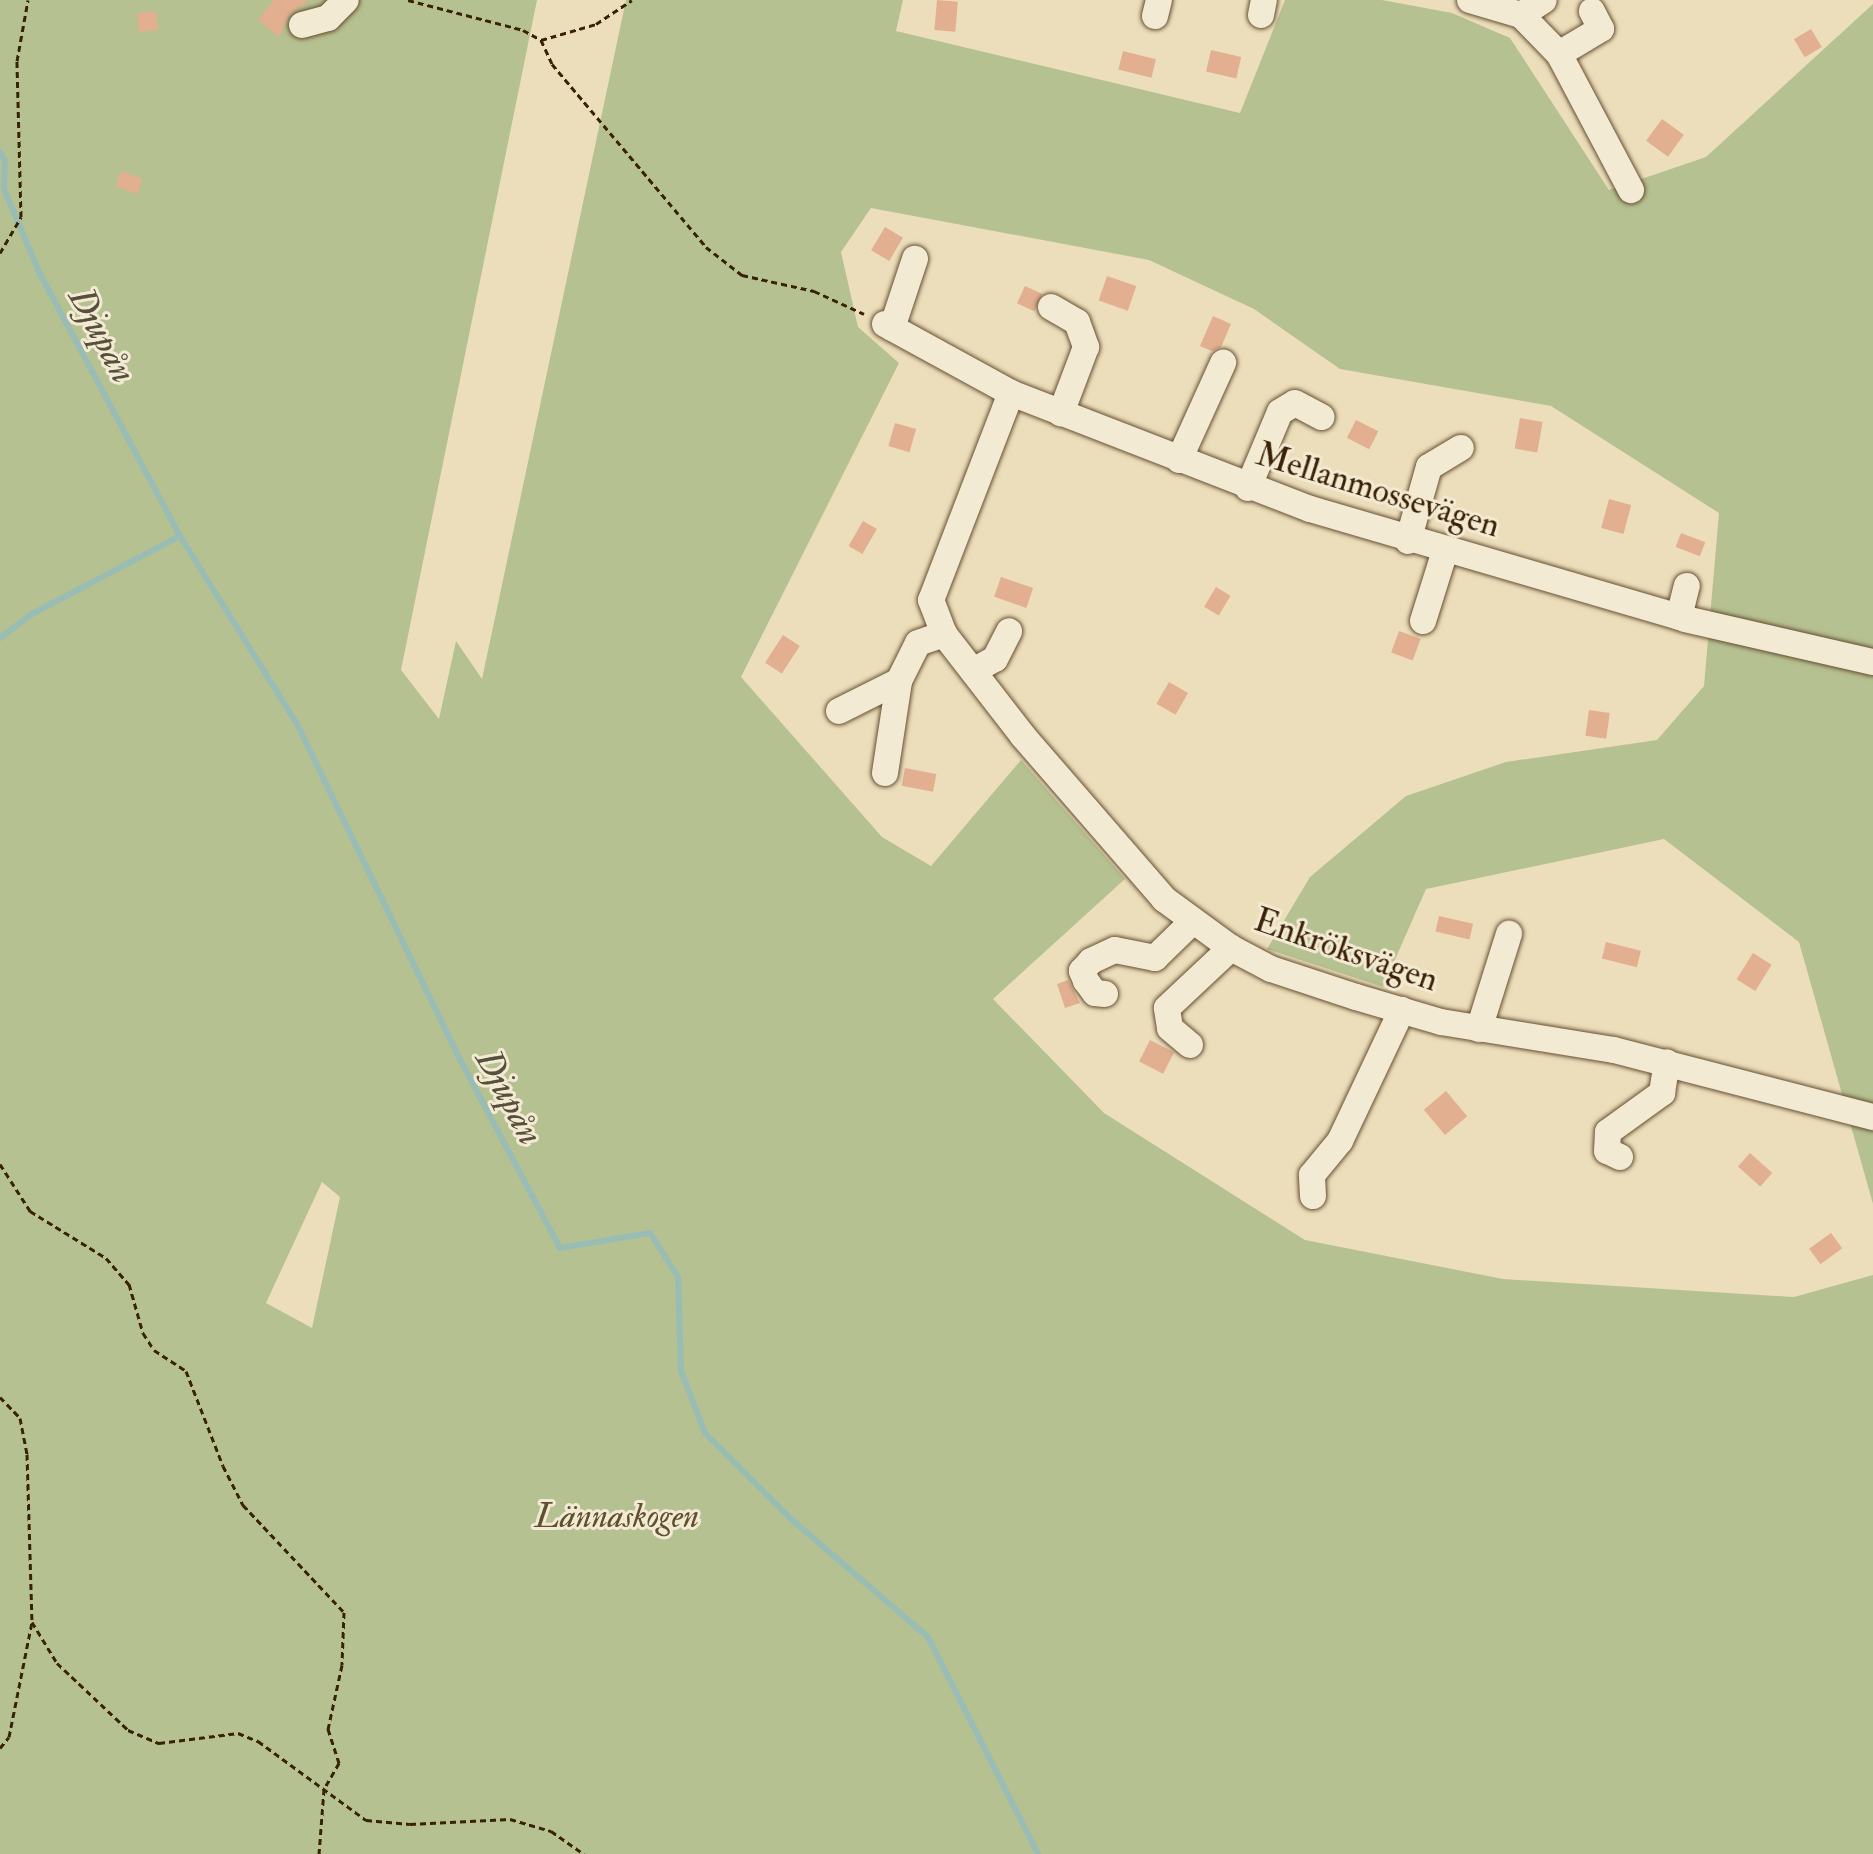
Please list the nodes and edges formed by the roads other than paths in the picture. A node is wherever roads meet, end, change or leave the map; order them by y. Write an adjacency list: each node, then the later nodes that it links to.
1 (346, 0): 6 (street)
2 (1470, 0): 4 (street)
3 (1544, 0): 4 (street)
4 (1507, 7): 7 (street)
5 (1592, 11): 7 (street)
6 (302, 25)
7 (1559, 54): 8 (street)
8 (1631, 190)
9 (915, 259): 12 (street, Mellanmossevägen)
10 (1051, 307): 13 (street)
11 (1223, 363): 16 (street)
12 (1011, 393): 13 (street, Mellanmossevägen); 24 (street, Enkröksvägen)
13 (1061, 413): 16 (street, Mellanmossevägen)
14 (1321, 417): 17 (street)
15 (1461, 448): 18 (street)
16 (1179, 460): 17 (street, Mellanmossevägen)
17 (1248, 488): 18 (street, Mellanmossevägen)
18 (1408, 541): 19 (street, Mellanmossevägen)
19 (1445, 551): 21 (street, Mellanmossevägen); 22 (street)
20 (1687, 586): 21 (street)
21 (1679, 617): 25 (street, Mellanmossevägen)
22 (1423, 621)
23 (1009, 631): 26 (street)
24 (944, 634): 26 (street, Enkröksvägen); 27 (street)
25 (1873, 662)
26 (973, 671): 30 (street, Enkröksvägen)
27 (899, 681): 28 (street); 29 (street)
28 (839, 711)
29 (885, 773)
30 (1192, 922): 32 (street, Enkröksvägen); 33 (street)
31 (1509, 934): 35 (street)
32 (1231, 948): 34 (street, Enkröksvägen); 36 (street)
33 (1105, 994)
34 (1402, 1010): 35 (street, Enkröksvägen); 40 (street)
35 (1479, 1029): 37 (street, Enkröksvägen)
36 (1190, 1045)
37 (1667, 1062): 38 (street, Enkröksvägen); 39 (street)
38 (1873, 1117)
39 (1620, 1157)
40 (1313, 1196)

